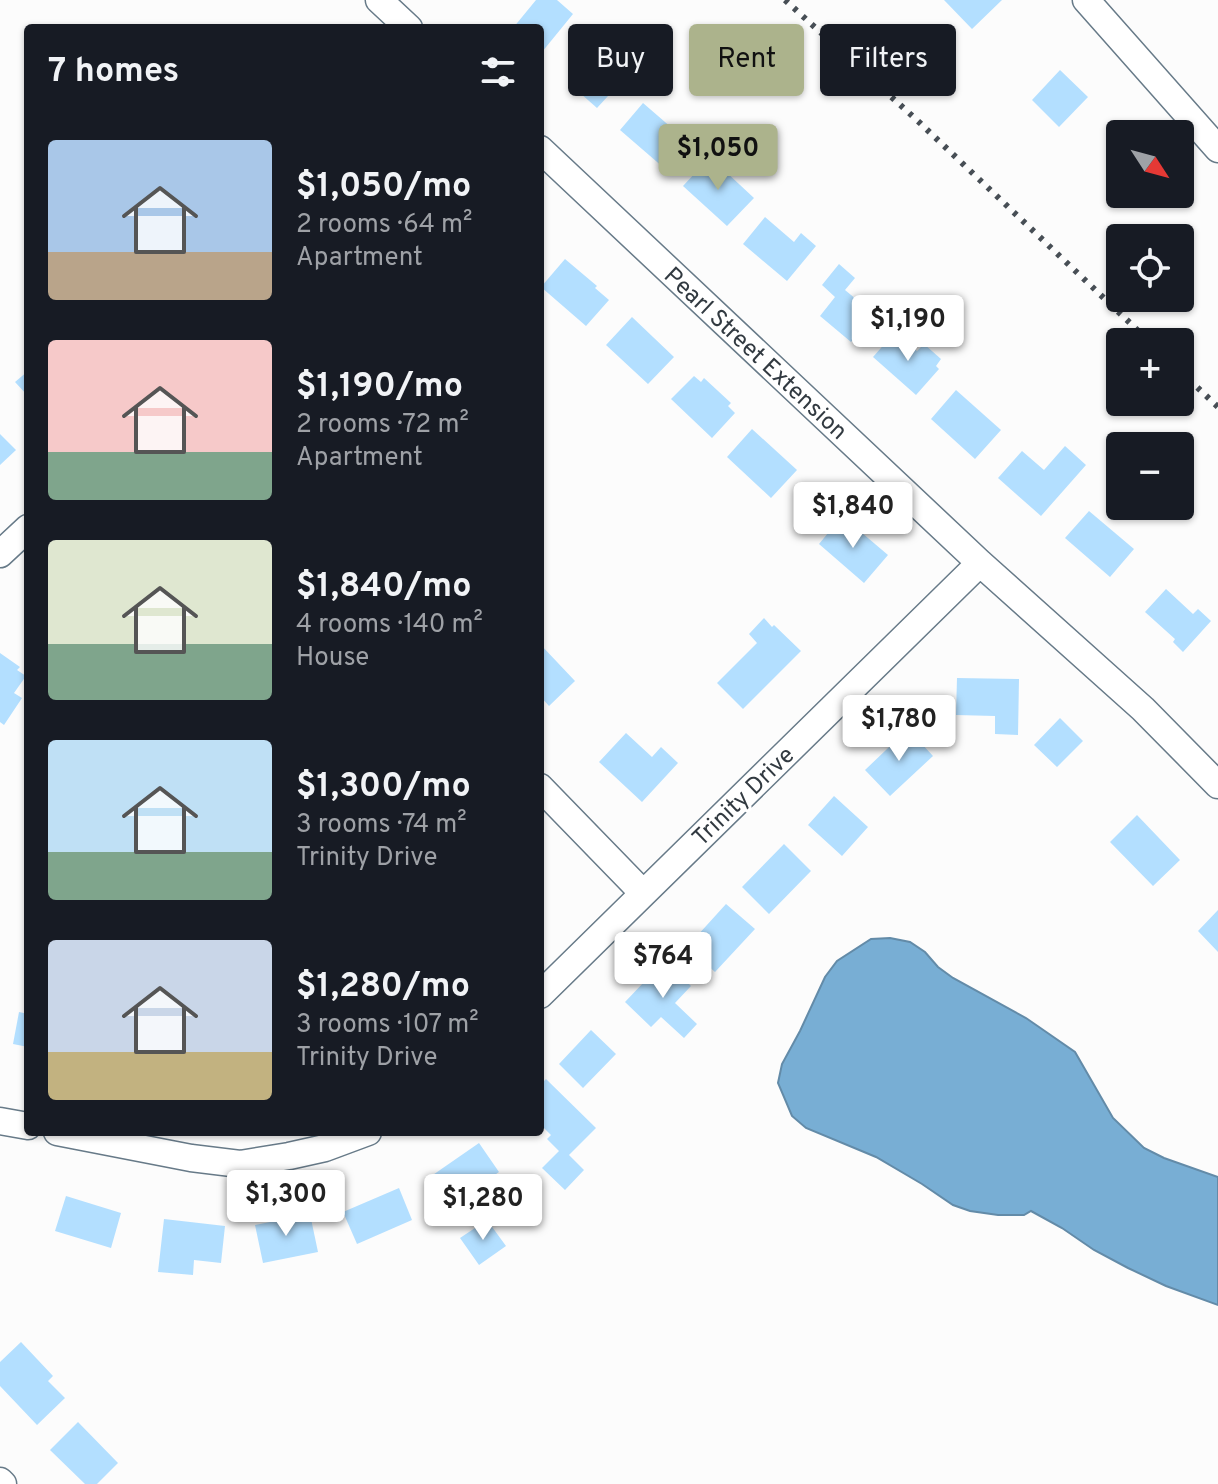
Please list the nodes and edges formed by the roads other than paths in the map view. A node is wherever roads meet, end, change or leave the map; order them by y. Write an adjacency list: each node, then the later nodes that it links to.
1 (379, 0): 3 (street)
2 (1086, 0): 4 (street)
3 (405, 24)
4 (1218, 149)
5 (544, 153): 8 (street, Pearl Street Extension)
6 (24, 532): 7 (street)
7 (0, 554)
8 (980, 563): 9 (street, Pearl Street Extension); 11 (street, Trinity Drive)
9 (1218, 785)
10 (544, 791): 11 (street)
11 (643, 893): 12 (street, Trinity Drive)
12 (544, 991)
13 (0, 1121): 14 (street)
14 (24, 1125)
15 (78, 1136): 16 (street)
16 (356, 1136)

